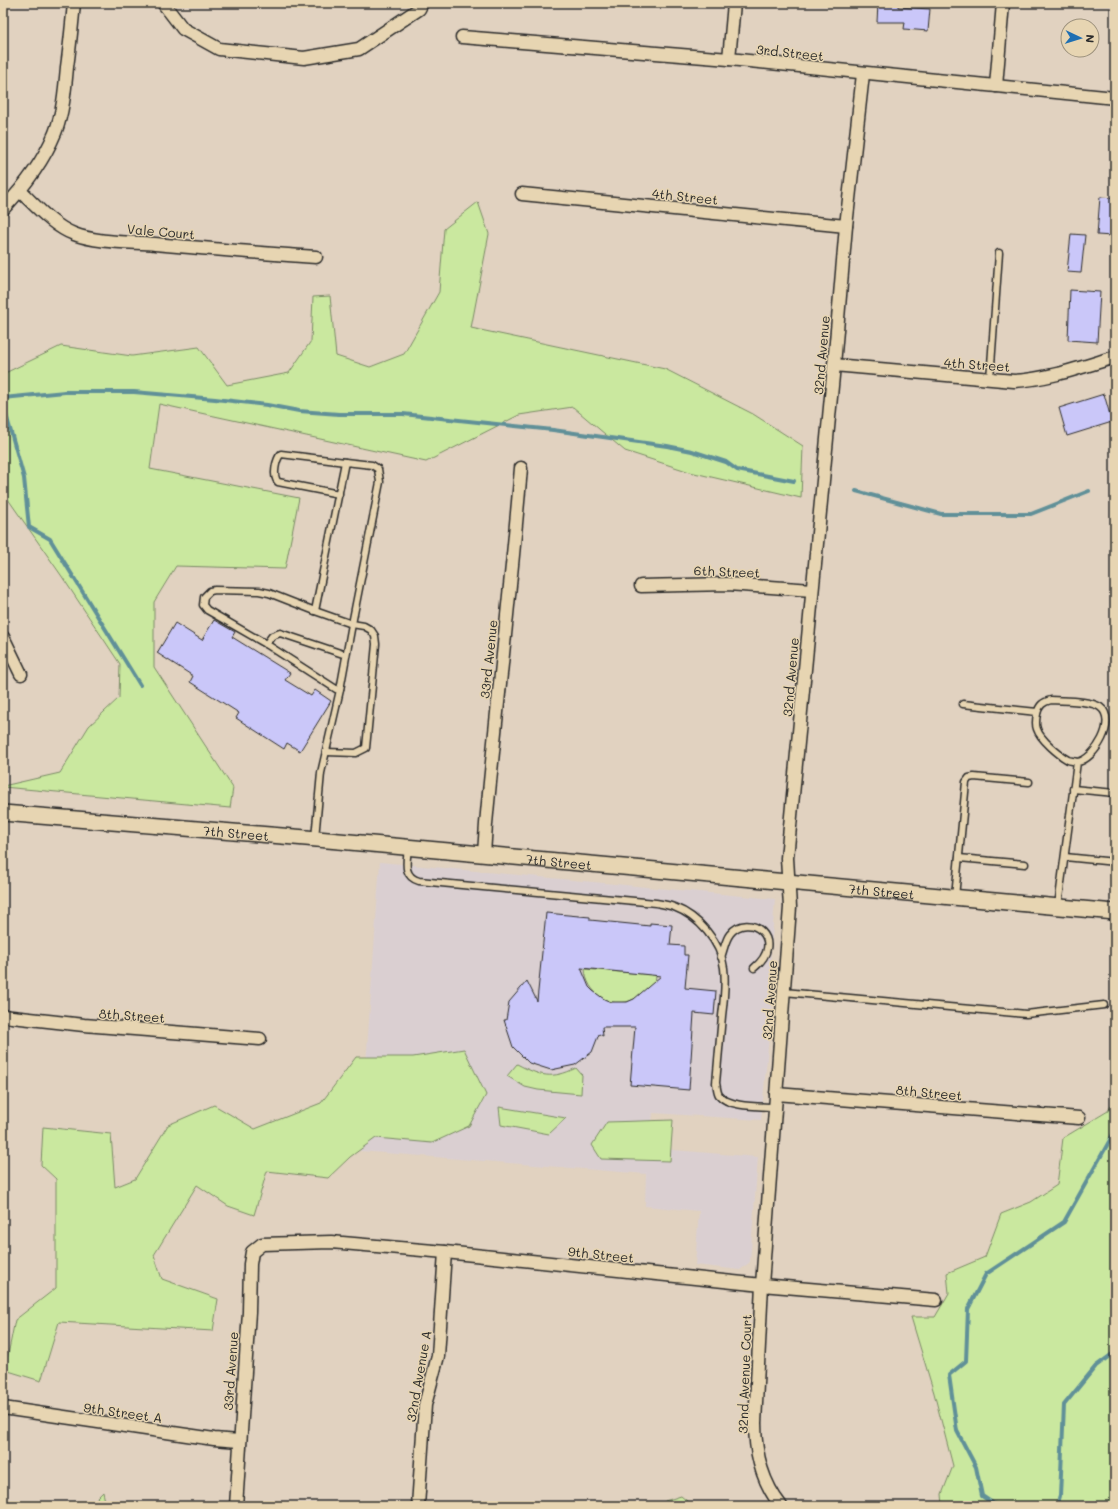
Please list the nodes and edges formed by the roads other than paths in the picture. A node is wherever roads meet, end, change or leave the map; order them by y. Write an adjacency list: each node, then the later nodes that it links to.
1 (74, 3): 11 (street)
2 (163, 3): 3 (street)
3 (422, 3)
4 (734, 3): 7 (street)
5 (1003, 3): 9 (street)
6 (462, 37): 7 (street, 3rd Street)
7 (729, 59): 8 (street, 3rd Street)
8 (864, 74): 9 (street, 3rd Street); 14 (street, 32nd Avenue)
9 (996, 86): 10 (street, 3rd Street)
10 (1115, 98)
11 (20, 191): 13 (street); 16 (street, Vale Court)
12 (522, 194): 14 (street, 4th Street)
13 (3, 209)
14 (846, 226): 18 (street, 32nd Avenue)
15 (999, 253): 19 (lane)
16 (316, 257)
17 (1115, 357): 19 (street, 4th Street)
18 (834, 365): 19 (street, 4th Street); 24 (street, 32nd Avenue)
19 (990, 379)
20 (345, 462): 22 (lane); 22 (lane); 26 (lane)
21 (521, 468): 42 (street, 33rd Avenue)
22 (339, 494): 25 (lane)
23 (641, 586): 24 (street, 6th Street)
24 (812, 590): 47 (street, 32nd Avenue)
25 (315, 611): 26 (lane); 28 (lane)
26 (352, 624): 29 (lane); 34 (lane)
27 (3, 637): 30 (street)
28 (266, 644): 29 (lane); 31 (lane)
29 (346, 655): 31 (lane)
30 (22, 674)
31 (340, 690): 34 (lane)
32 (963, 704): 33 (lane)
33 (1037, 712): 35 (lane); 35 (lane)
34 (326, 752): 40 (lane)
35 (1077, 762): 37 (lane)
36 (1029, 782): 44 (lane)
37 (1073, 789): 38 (lane); 43 (lane)
38 (1115, 793)
39 (3, 813): 40 (street, 7th Street)
40 (315, 838): 41 (street, 7th Street)
41 (408, 847): 42 (street, 7th Street); 51 (lane)
42 (484, 854): 47 (street, 7th Street)
43 (1065, 857): 45 (lane); 49 (lane)
44 (959, 858): 46 (lane); 48 (lane)
45 (1115, 862)
46 (1025, 864)
47 (788, 881): 48 (street, 7th Street); 53 (street, 32nd Avenue)
48 (955, 897): 49 (street, 7th Street)
49 (1058, 906): 50 (street, 7th Street)
50 (1115, 912)
51 (721, 958): 52 (lane); 58 (lane)
52 (754, 968)
53 (784, 992): 54 (lane); 57 (street, 32nd Avenue)
54 (1104, 1005)
55 (3, 1016): 56 (street, 8th Street)
56 (260, 1039)
57 (776, 1094): 58 (street, 32nd Avenue); 59 (street, 8th Street)
58 (775, 1107): 62 (street, 32nd Avenue)
59 (1079, 1118)
60 (262, 1244): 61 (street, 9th Street); 65 (street, 33rd Avenue)
61 (445, 1252): 62 (street, 9th Street); 67 (street, 32nd Avenue A)
62 (762, 1285): 63 (street, 9th Street); 68 (street, 32nd Avenue Court)
63 (936, 1300)
64 (3, 1408): 65 (street, 9th Street A)
65 (240, 1441): 66 (street, 33rd Avenue)
66 (236, 1506)
67 (418, 1506)
68 (781, 1506)

